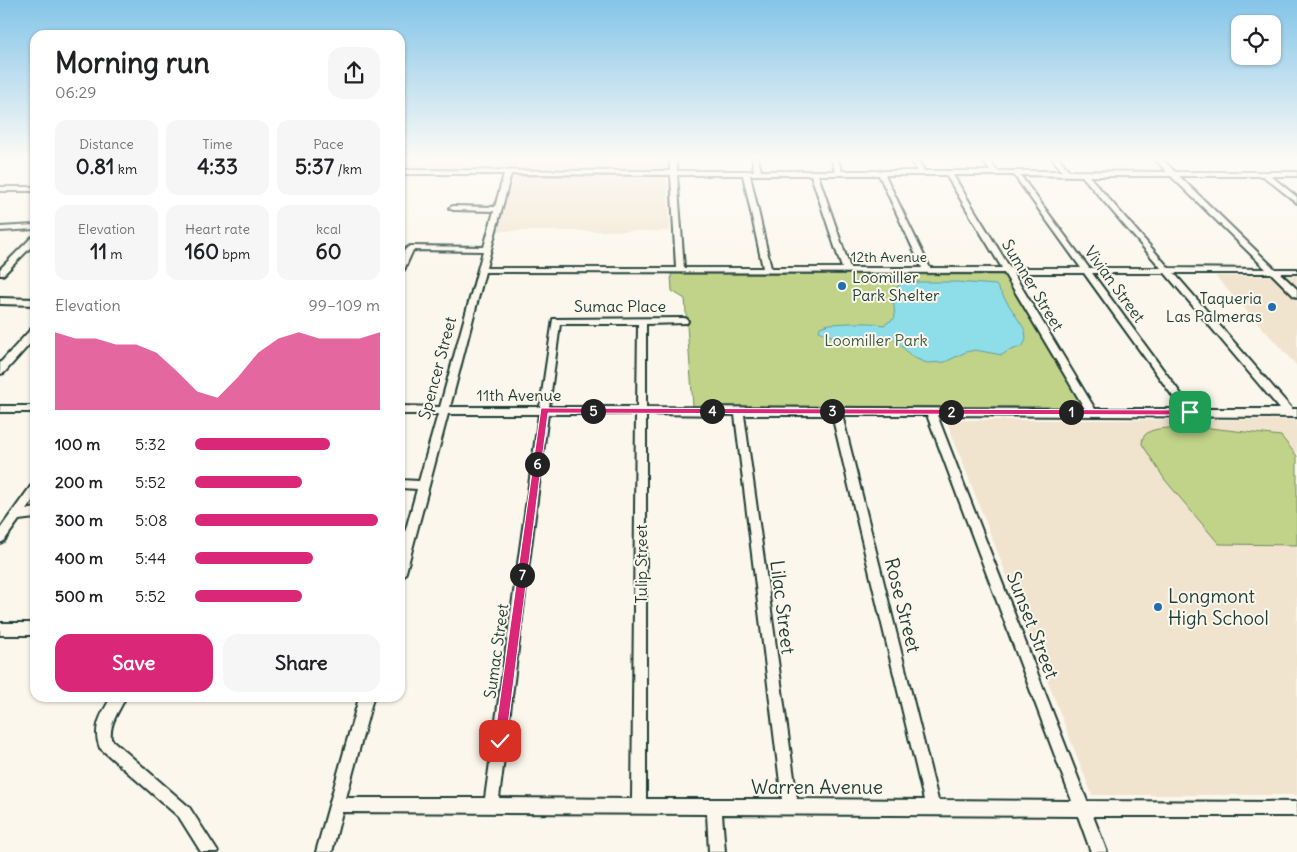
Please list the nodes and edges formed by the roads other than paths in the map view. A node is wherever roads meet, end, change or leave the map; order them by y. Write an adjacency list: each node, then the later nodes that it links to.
1 (500, 198): 11 (street, Spencer Street)
2 (676, 198): 19 (street)
3 (751, 198): 20 (street)
4 (822, 198): 21 (street)
5 (892, 198): 22 (street)
6 (963, 198): 23 (street, Sumner Street)
7 (1033, 198): 24 (street, Vivian Street)
8 (1104, 198): 25 (street)
9 (1198, 198): 26 (street)
10 (453, 208): 11 (street)
11 (497, 209): 15 (street, Spencer Street)
12 (30, 227): 13 (street)
13 (0, 229)
14 (30, 244): 17 (street)
15 (487, 249): 16 (street); 18 (street, Spencer Street)
16 (405, 259)
17 (2, 269)
18 (482, 270): 19 (street, 12th Avenue); 39 (street, Spencer Street)
19 (680, 270): 20 (street, 12th Avenue)
20 (767, 270): 21 (street, 12th Avenue)
21 (847, 271): 22 (street, 12th Avenue)
22 (927, 271): 23 (street, 12th Avenue)
23 (1007, 271): 24 (street, 12th Avenue); 45 (street, Sumner Street)
24 (1087, 271): 25 (street, 12th Avenue); 46 (street, Vivian Street)
25 (1167, 271): 26 (street, 12th Avenue); 47 (street)
26 (1274, 271): 27 (street, 12th Avenue); 28 (street)
27 (1297, 271)
28 (1297, 294)
29 (0, 302): 30 (street)
30 (30, 302)
31 (556, 321): 32 (street, Sumac Place); 40 (street, Sumac Street)
32 (642, 321): 33 (street, Sumac Place); 41 (street, Tulip Street)
33 (684, 321)
34 (30, 337): 35 (main road)
35 (0, 370)
36 (0, 409): 37 (street)
37 (30, 409)
38 (405, 410): 39 (street, 11th Avenue)
39 (444, 410): 40 (street, 11th Avenue); 49 (street, Spencer Street)
40 (544, 410): 41 (street, 11th Avenue); 60 (street, Sumac Street)
41 (641, 411): 42 (street, 11th Avenue); 61 (street, Tulip Street)
42 (739, 411): 43 (street, 11th Avenue); 63 (street, Lilac Street)
43 (836, 411): 44 (street, 11th Avenue); 64 (street, Rose Street)
44 (931, 412): 45 (street, 11th Avenue); 65 (street, Sunset Street)
45 (1092, 412): 46 (street, 11th Avenue)
46 (1190, 412): 47 (street, 11th Avenue)
47 (1293, 413)
48 (405, 484): 49 (street)
49 (424, 484): 54 (street, Spencer Street)
50 (30, 497): 52 (street)
51 (30, 514): 52 (street)
52 (16, 516): 53 (street)
53 (2, 534)
54 (405, 554)
55 (0, 628): 56 (street)
56 (30, 629)
57 (116, 702): 67 (street)
58 (365, 702): 59 (street)
59 (337, 805): 60 (street, Warren Avenue); 68 (street)
60 (491, 806): 61 (street, Warren Avenue)
61 (639, 807): 62 (street, Warren Avenue)
62 (714, 807): 63 (street, Warren Avenue); 69 (street)
63 (791, 807): 64 (street, Warren Avenue)
64 (933, 808): 65 (street, Warren Avenue)
65 (1082, 809): 66 (street, Warren Avenue); 70 (street, Sunset Street)
66 (1297, 810)
67 (210, 852)
68 (324, 852)
69 (717, 852)
70 (1099, 852)

